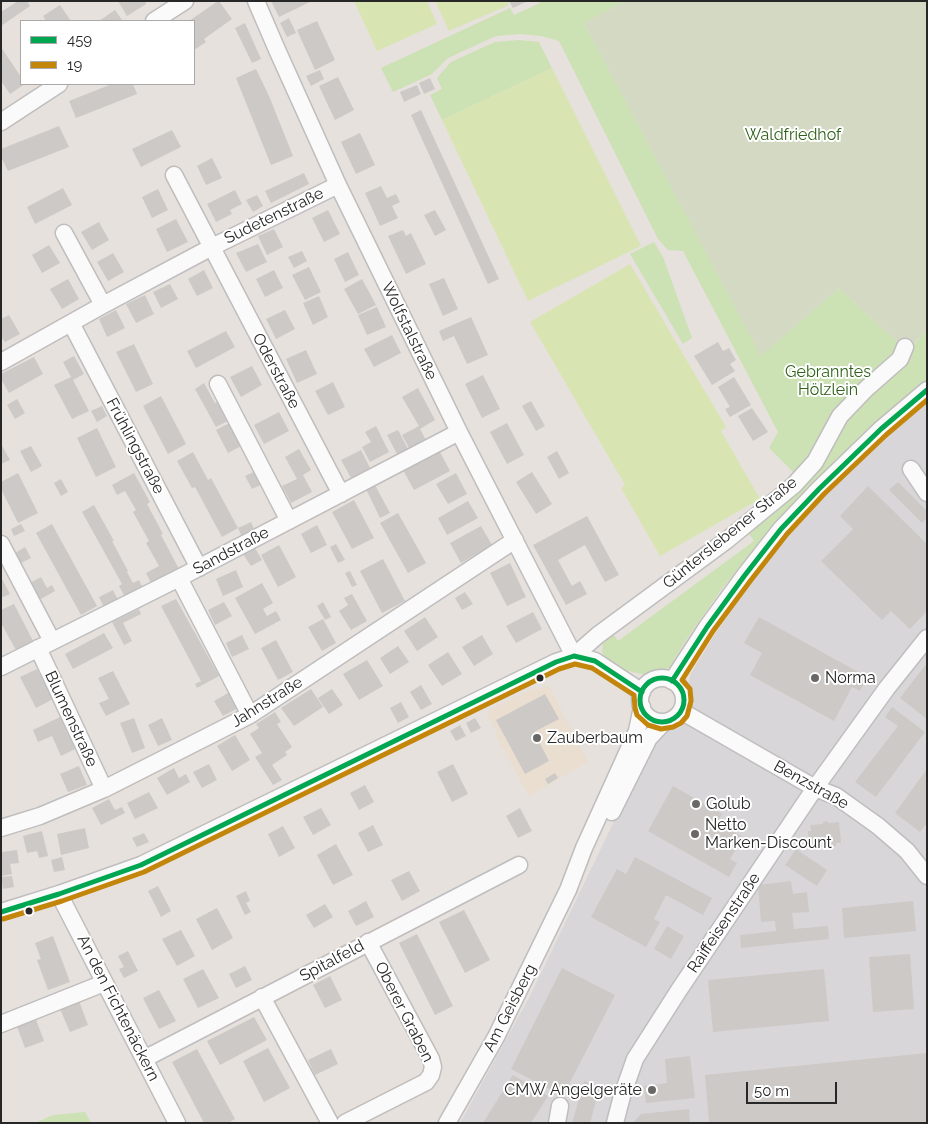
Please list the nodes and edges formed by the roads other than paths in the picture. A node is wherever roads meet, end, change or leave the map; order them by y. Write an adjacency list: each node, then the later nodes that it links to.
1 (185, 1): 3 (street)
2 (256, 1): 7 (street, Wolfstalstraße)
3 (156, 20)
4 (57, 85): 5 (street)
5 (1, 122)
6 (174, 176): 9 (street, Sudetenstraße)
7 (338, 185): 9 (street, Sudetenstraße); 16 (street, Wolfstalstraße)
8 (64, 233): 10 (street)
9 (210, 248): 10 (street, Sudetenstraße); 19 (street, Oderstraße)
10 (103, 305): 11 (street, Sudetenstraße)
11 (71, 323): 13 (street, Sudetenstraße); 23 (street, Frühlingstraße)
12 (905, 347): 27 (street, Günterslebener Straße)
13 (1, 362)
14 (218, 384): 20 (street)
15 (927, 390): 29 (street)
16 (459, 432): 19 (street, Sandstraße); 21 (street, Wolfstalstraße)
17 (911, 469): 18 (street)
18 (927, 493)
19 (341, 494): 20 (street, Sandstraße)
20 (289, 521): 23 (street, Sandstraße)
21 (516, 540): 27 (street, Wolfstalstraße); 32 (street, Jahnstraße)
22 (1, 544): 26 (street, Blumenstraße)
23 (199, 568): 24 (street, Sandstraße)
24 (179, 578): 26 (street, Sandstraße); 32 (street)
25 (927, 638): 34 (street, Raiffeisenstraße)
26 (45, 645): 28 (street, Sandstraße); 35 (street, Blumenstraße)
27 (574, 656): 30 (street); 40 (street, Günterslebener Straße)
28 (1, 667)
29 (672, 681): 30 (street); 31 (street)
30 (642, 700): 33 (street); 39 (street, Am Geisberg)
31 (681, 711): 33 (street); 34 (street, Benzstraße)
32 (250, 715): 35 (street, Jahnstraße)
33 (664, 722): 39 (street, Am Geisberg)
34 (816, 788): 38 (street, Benzstraße); 53 (street, Raiffeisenstraße)
35 (104, 789): 36 (street, Jahnstraße)
36 (1, 828)
37 (519, 864): 42 (street, Spitalfeld)
38 (927, 876)
39 (568, 890): 51 (street, Am Geisberg)
40 (59, 894): 41 (street, Günterslebener Straße); 43 (street, An den Fichtenäckern)
41 (1, 912)
42 (368, 942): 44 (street, Spitalfeld); 50 (street, Oberer Graben)
43 (104, 982): 45 (street); 46 (street, An den Fichtenäckern)
44 (262, 998): 46 (street, Spitalfeld); 49 (street)
45 (1, 1024)
46 (144, 1059): 48 (street, An den Fichtenäckern)
47 (560, 1106): 52 (street)
48 (177, 1123)
49 (330, 1123)
50 (345, 1123)
51 (448, 1123)
52 (557, 1123)
53 (615, 1123)

